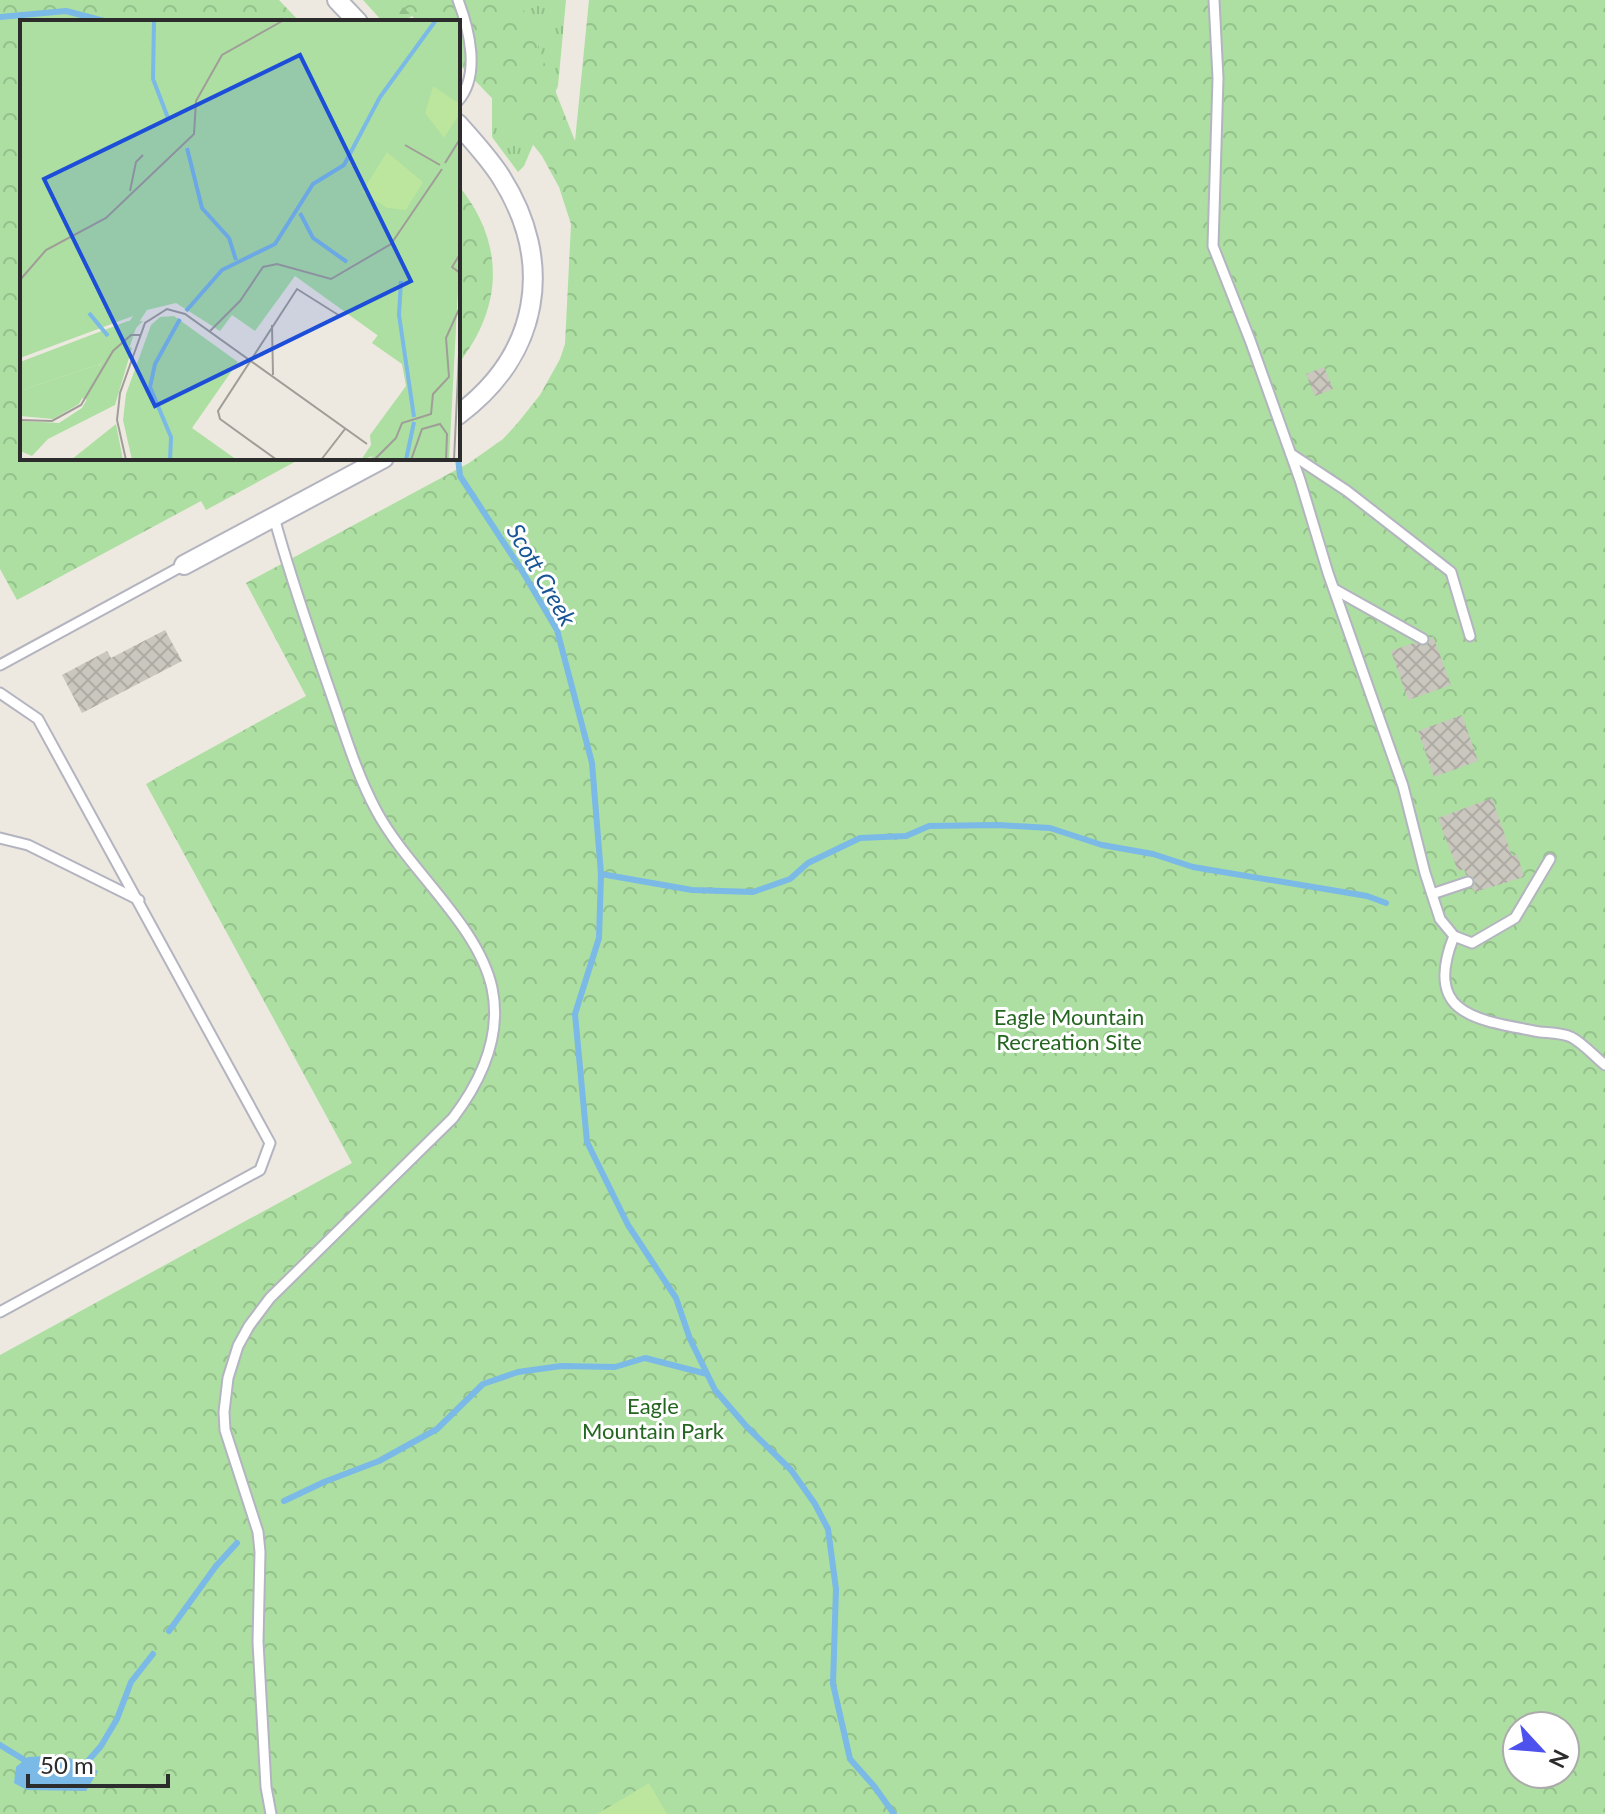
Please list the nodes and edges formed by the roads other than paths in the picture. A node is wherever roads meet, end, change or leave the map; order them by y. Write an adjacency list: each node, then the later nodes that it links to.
1 (337, 0): 4 (street)
2 (458, 0): 5 (lane)
3 (1214, 0): 8 (lane)
4 (356, 20)
5 (460, 99)
6 (460, 126): 7 (street)
7 (460, 413)
8 (1291, 454): 12 (lane); 13 (lane)
9 (380, 460): 10 (street)
10 (274, 517): 11 (street); 25 (lane)
11 (184, 565): 15 (lane)
12 (1334, 589): 14 (lane); 20 (lane)
13 (1470, 636)
14 (1423, 639)
15 (0, 665)
16 (0, 693): 21 (lane)
17 (0, 838): 21 (lane)
18 (1550, 859): 22 (lane)
19 (1468, 882): 20 (lane)
20 (1432, 894): 22 (lane)
21 (139, 900): 24 (lane)
22 (1454, 936): 23 (lane)
23 (1605, 1065)
24 (0, 1312)
25 (271, 1814)

